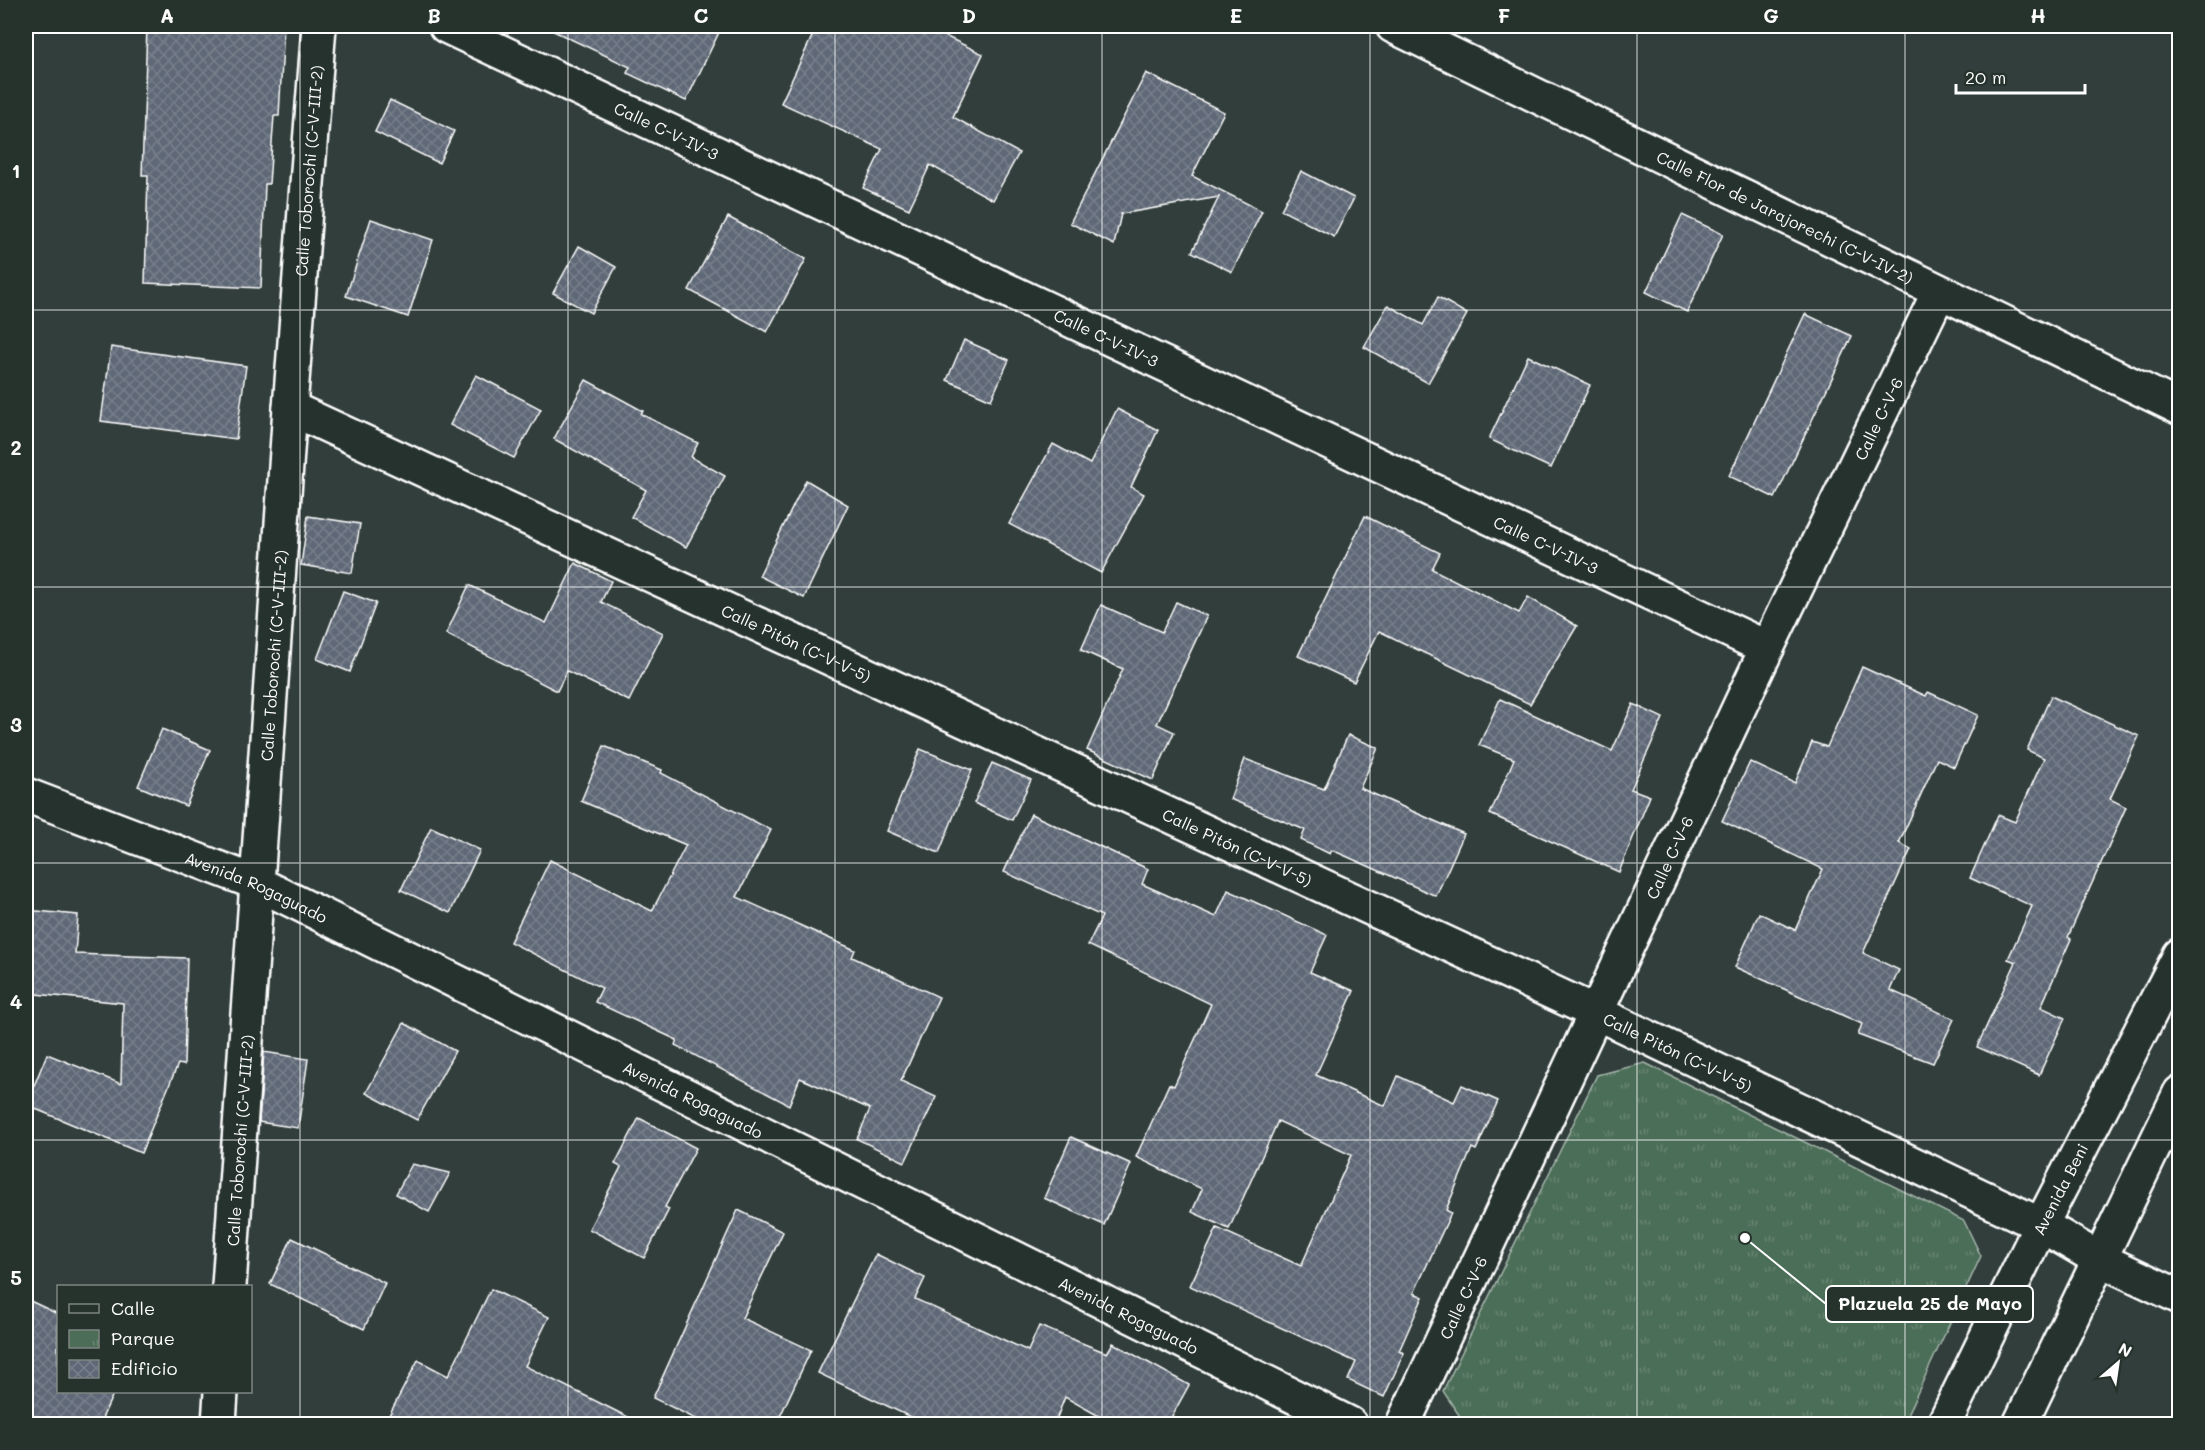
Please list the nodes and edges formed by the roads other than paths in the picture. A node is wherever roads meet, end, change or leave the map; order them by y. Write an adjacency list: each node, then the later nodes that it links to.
1 (319, 26): 5 (street, Calle Toborochi (C-V-III-2))
2 (446, 26): 7 (street, Calle C-V-IV-3)
3 (1393, 26): 4 (street, Calle Flor de Jarajorechi (C-V-IV-2))
4 (1939, 292): 6 (street, Calle Flor de Jarajorechi (C-V-IV-2)); 7 (street, Calle C-V-6)
5 (290, 408): 9 (street, Calle Toborochi (C-V-III-2)); 11 (street, Calle Pitón (C-V-V-5))
6 (2180, 408)
7 (1767, 648): 11 (street, Calle C-V-6)
8 (26, 795): 9 (street, Avenida Rogaguado)
9 (257, 883): 15 (street, Calle Toborochi (C-V-III-2)); 17 (street, Avenida Rogaguado)
10 (2180, 955): 13 (street, Avenida Beni)
11 (1598, 1013): 13 (street, Calle Pitón (C-V-V-5)); 18 (street, Calle C-V-6)
12 (2180, 1093): 14 (street)
13 (2041, 1225): 14 (street, Calle Pitón (C-V-V-5)); 19 (street, Avenida Beni)
14 (2098, 1259): 16 (street, Calle Pitón (C-V-V-5)); 20 (street)
15 (229, 1285)
16 (2180, 1298)
17 (1350, 1425)
18 (1403, 1425)
19 (1944, 1425)
20 (2020, 1425)

